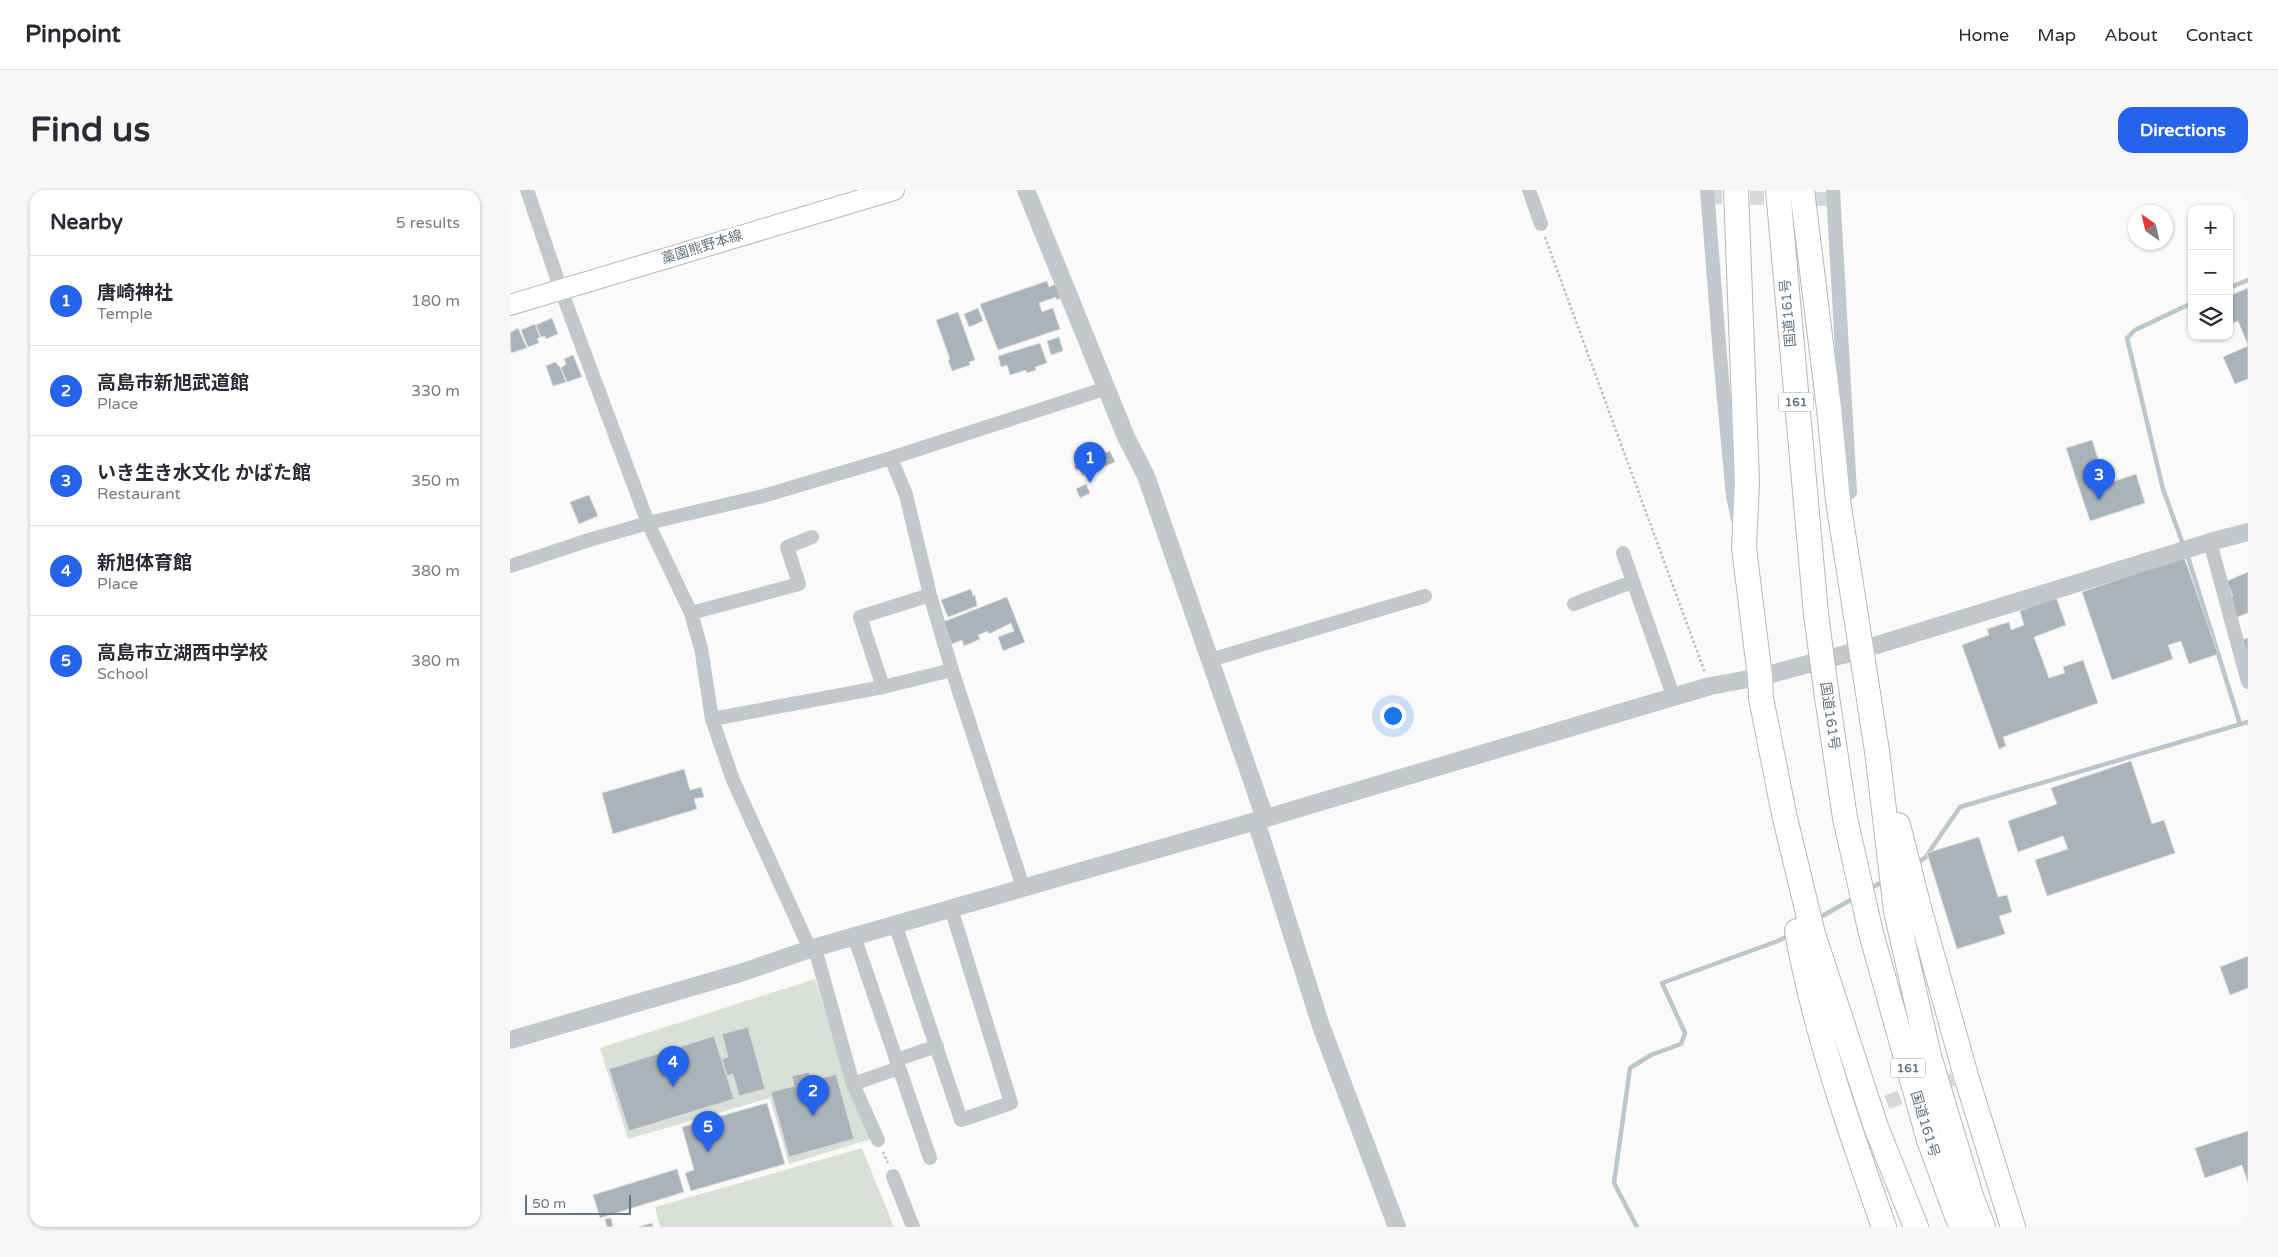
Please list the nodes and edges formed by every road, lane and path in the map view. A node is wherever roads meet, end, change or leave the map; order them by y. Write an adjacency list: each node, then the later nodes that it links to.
1 (526, 190): 11 (street)
2 (894, 190): 11 (main road, 藁園熊野本線)
3 (1026, 190): 13 (street)
4 (1529, 190): 10 (street)
5 (1707, 190): 20 (street)
6 (1736, 190): 20 (highway)
7 (1778, 190): 56 (highway, 国道161号 / 161, bridge)
8 (1802, 190): 15 (highway)
9 (1833, 190): 15 (street)
10 (1541, 224): 33 (path)
11 (561, 290): 12 (main road, 藁園熊野本線); 16 (street)
12 (510, 305)
13 (1106, 388): 14 (street); 29 (street)
14 (891, 458): 16 (street); 24 (street)
15 (1838, 501): 28 (highway)
16 (648, 523): 22 (street); 27 (street)
17 (2248, 532): 19 (street)
18 (812, 537): 27 (street)
19 (2202, 544): 28 (street); 32 (street)
20 (1744, 548): 31 (highway)
21 (1623, 554): 23 (street)
22 (510, 566)
23 (1632, 582): 26 (street); 35 (street)
24 (930, 595): 30 (street); 34 (street)
25 (1425, 596): 29 (street)
26 (1574, 604)
27 (691, 613): 36 (street)
28 (1861, 650): 31 (street); 38 (highway)
29 (1210, 660): 37 (street)
30 (952, 670): 34 (street); 39 (street)
31 (1760, 677): 33 (street); 42 (highway)
32 (2248, 682)
33 (1710, 686): 35 (street)
34 (883, 687): 36 (street)
35 (1674, 698): 37 (street)
36 (712, 719): 44 (street)
37 (1260, 819): 39 (street); 53 (street)
38 (1901, 872): 57 (highway); 58 (highway)
39 (1023, 887): 40 (street)
40 (951, 908): 41 (street); 46 (street)
41 (895, 924): 43 (street); 46 (street)
42 (1804, 928): 54 (highway); 55 (highway)
43 (854, 936): 44 (street); 47 (street)
44 (810, 949): 45 (street); 48 (street)
45 (510, 1040)
46 (937, 1046): 47 (street)
47 (897, 1064): 48 (street); 50 (street)
48 (853, 1084): 49 (street)
49 (878, 1140): 51 (path)
50 (930, 1158)
51 (893, 1176): 52 (street)
52 (913, 1227)
53 (1397, 1227)
54 (1884, 1227)
55 (1916, 1227)
56 (1961, 1227)
57 (1983, 1227)
58 (2013, 1227)

